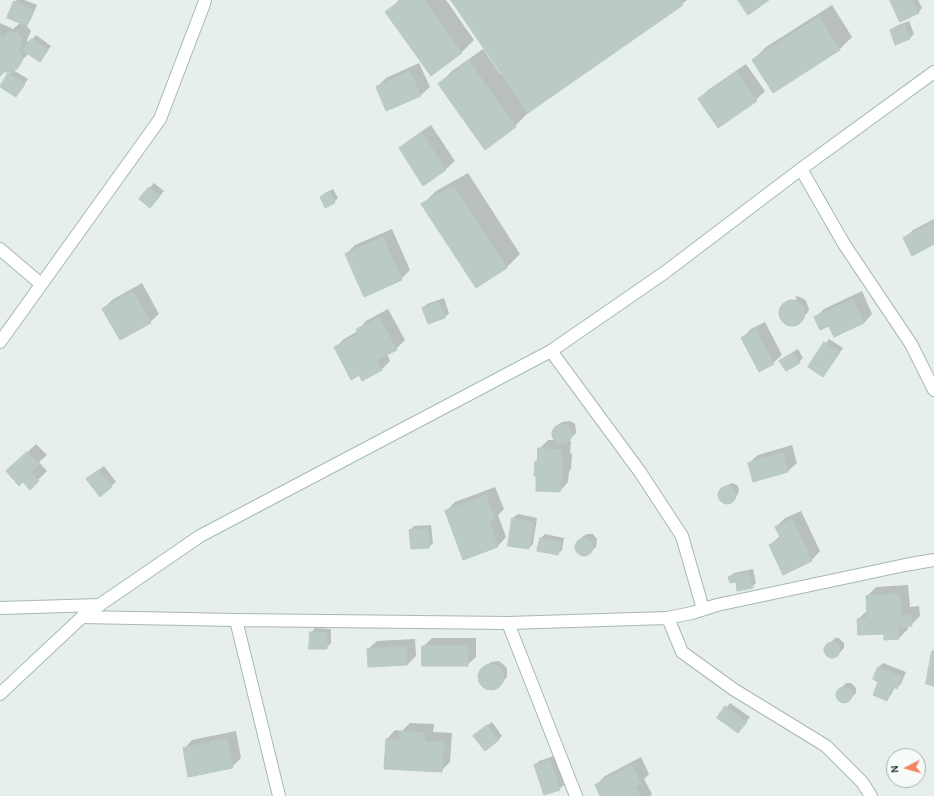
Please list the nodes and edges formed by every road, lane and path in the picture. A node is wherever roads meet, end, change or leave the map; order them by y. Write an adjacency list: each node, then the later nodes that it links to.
1 (205, 0): 5 (street)
2 (934, 72): 3 (street)
3 (801, 169): 7 (street); 8 (street)
4 (0, 250): 5 (street)
5 (41, 284): 6 (street)
6 (0, 342)
7 (551, 351): 10 (street); 12 (street)
8 (934, 390)
9 (934, 560): 12 (street)
10 (100, 605): 11 (street); 13 (street)
11 (0, 608)
12 (703, 609): 14 (street)
13 (82, 617): 15 (street); 17 (street)
14 (668, 618): 16 (street); 20 (street)
15 (236, 620): 16 (street); 18 (street)
16 (508, 623): 19 (street)
17 (0, 694)
18 (279, 796)
19 (576, 796)
20 (871, 796)

